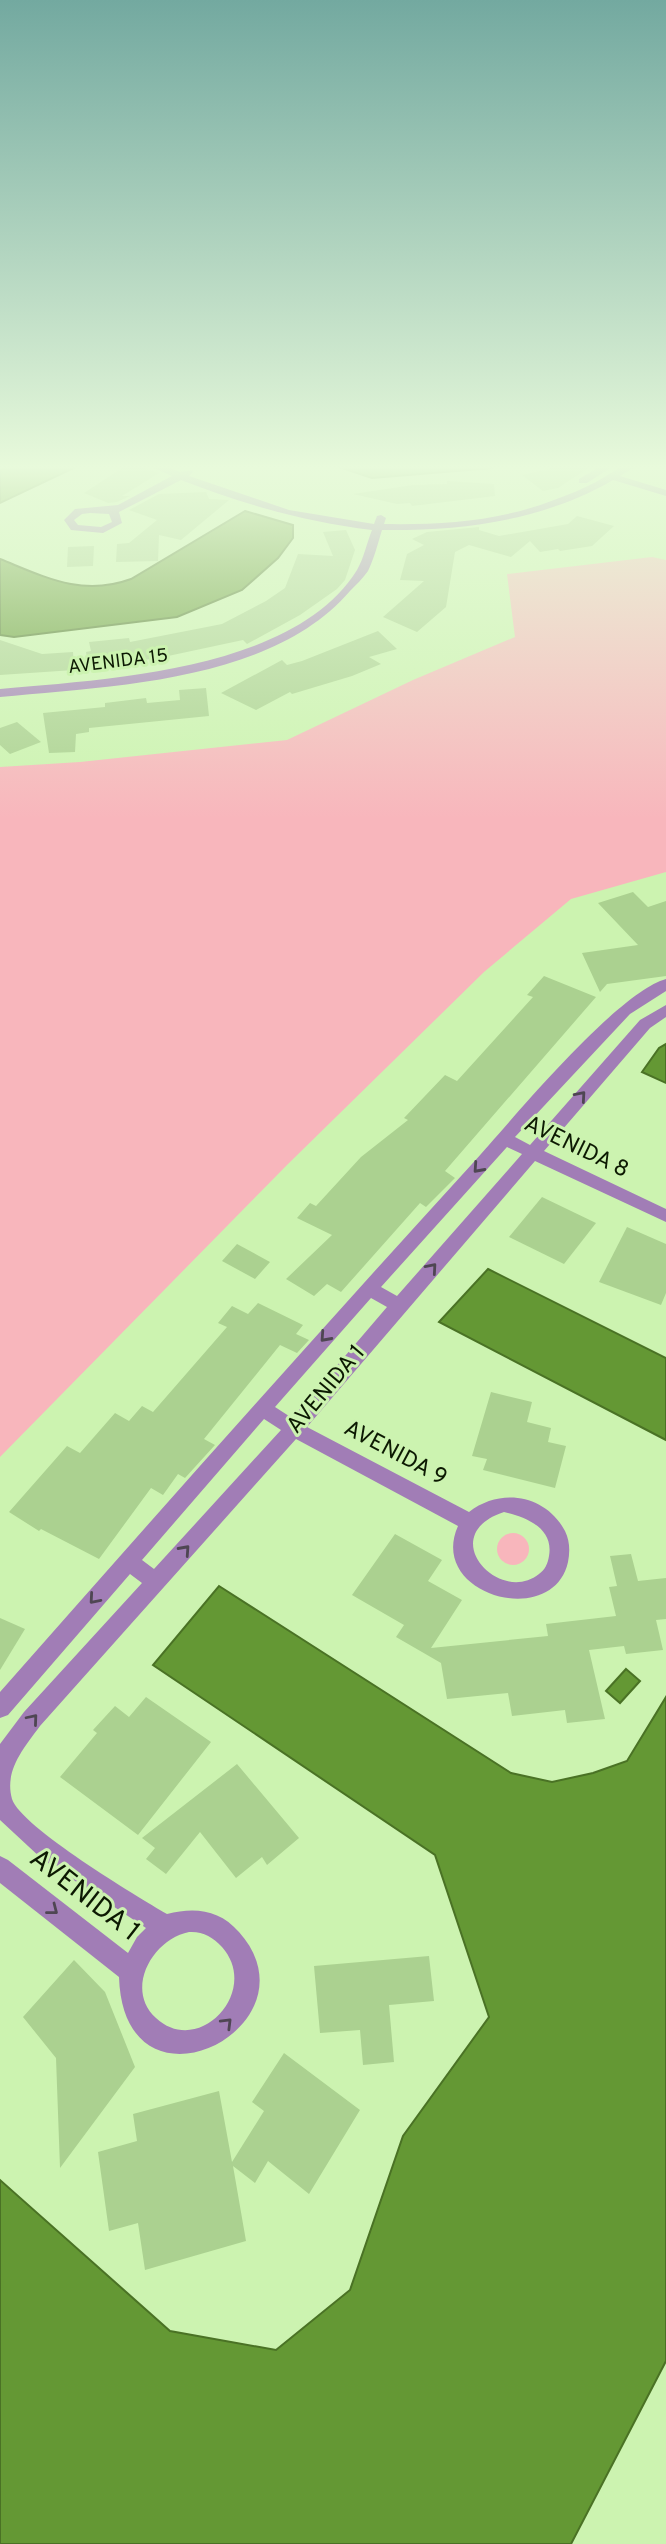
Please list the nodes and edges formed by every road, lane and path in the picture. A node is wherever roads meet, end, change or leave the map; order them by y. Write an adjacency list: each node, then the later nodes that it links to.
1 (356, 582): 2 (street, AVENIDA 15)
2 (0, 693)
3 (666, 984): 5 (street, AVENIDA 1)
4 (666, 1010): 6 (street, AVENIDA 1, one-way to 4)
5 (504, 1139): 6 (street, AVENIDA 8); 8 (street, AVENIDA 1, one-way to 8)
6 (531, 1153): 7 (street, AVENIDA 8); 9 (street, AVENIDA 1, one-way to 6)
7 (666, 1216)
8 (369, 1288): 9 (street); 10 (street, AVENIDA 1, one-way to 10)
9 (400, 1306): 11 (street, AVENIDA 1)
10 (261, 1408): 11 (street, AVENIDA 9); 13 (street, AVENIDA 1)
11 (294, 1429): 12 (street, AVENIDA 9); 14 (street, AVENIDA 1, one-way to 11)
12 (470, 1521): 12 (street)
13 (128, 1561): 14 (street); 15 (street, AVENIDA 1, one-way to 15)
14 (156, 1582): 16 (street, AVENIDA 1, one-way to 14)
15 (0, 1708)
16 (0, 1777): 18 (street, AVENIDA 1)
17 (0, 1868): 19 (street, AVENIDA 1, one-way to 19)
18 (165, 1926): 19 (street, AVENIDA 1); 19 (street, AVENIDA 1, one-way to 18)
19 (131, 1971)

